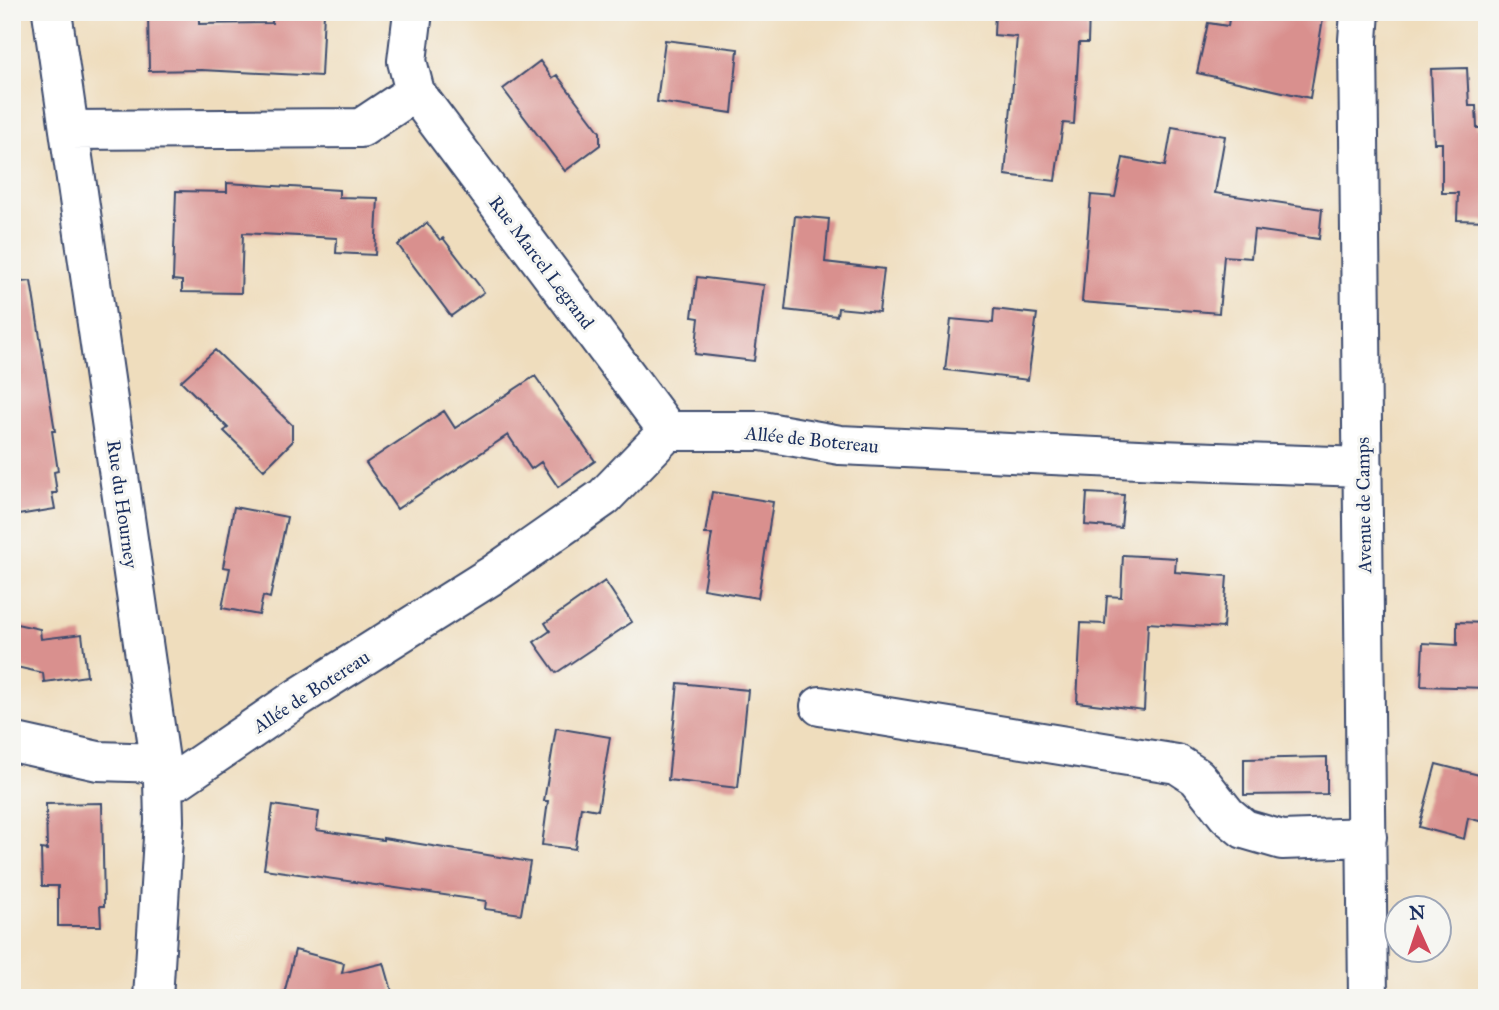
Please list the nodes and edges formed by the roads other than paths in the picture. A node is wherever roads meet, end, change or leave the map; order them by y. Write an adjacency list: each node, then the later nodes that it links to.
1 (52, 12): 5 (street, Rue du Hourney)
2 (413, 12): 4 (street, Rue Marcel Legrand)
3 (1360, 12): 7 (street, Avenue de Camps)
4 (415, 92): 5 (street); 6 (street, Rue Marcel Legrand)
5 (69, 130): 10 (street, Rue du Hourney)
6 (668, 431): 7 (street, Allée de Botereau); 10 (street, Allée de Botereau)
7 (1363, 467): 11 (street, Avenue de Camps)
8 (820, 706): 11 (street)
9 (12, 742): 10 (street)
10 (162, 772): 12 (street, Rue du Hourney)
11 (1367, 837): 13 (street, Avenue de Camps)
12 (153, 998)
13 (1368, 998)

